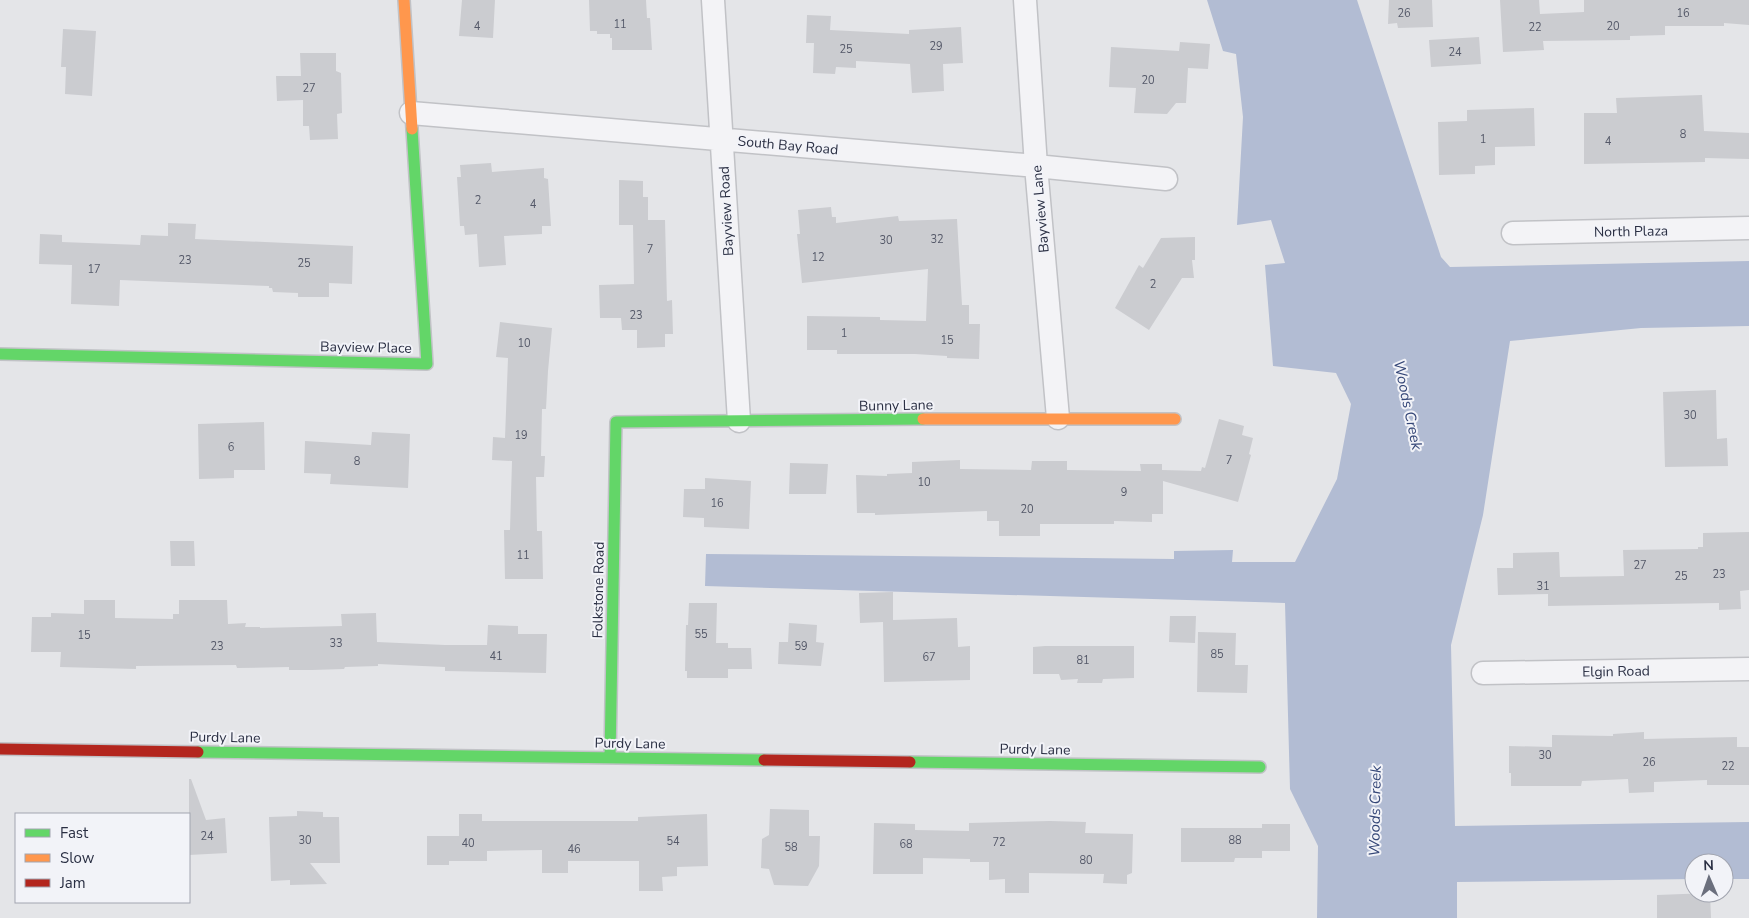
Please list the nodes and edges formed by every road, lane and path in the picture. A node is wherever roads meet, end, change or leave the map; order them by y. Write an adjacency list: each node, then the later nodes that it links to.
1 (404, 0): 4 (street, Bayview Place)
2 (713, 0): 5 (street, Bayview Road)
3 (1025, 0): 6 (street, Bayview Lane)
4 (411, 113): 5 (street, South Bay Road); 10 (street, Bayview Place)
5 (722, 139): 6 (street, South Bay Road); 13 (street, Bayview Road)
6 (1036, 166): 7 (street, South Bay Road); 11 (street, Bayview Lane)
7 (1166, 179)
8 (1749, 228): 9 (street, North Plaza)
9 (1513, 233)
10 (0, 354)
11 (1058, 418): 12 (street, Bunny Lane); 13 (street, Bunny Lane)
12 (1175, 419)
13 (739, 421): 14 (street, Bunny Lane)
14 (616, 422): 18 (street, Folkstone Road)
15 (1749, 669): 16 (street, Elgin Road)
16 (1483, 673)
17 (0, 749): 18 (street, Purdy Lane)
18 (610, 758): 19 (street, Purdy Lane)
19 (1260, 767)

